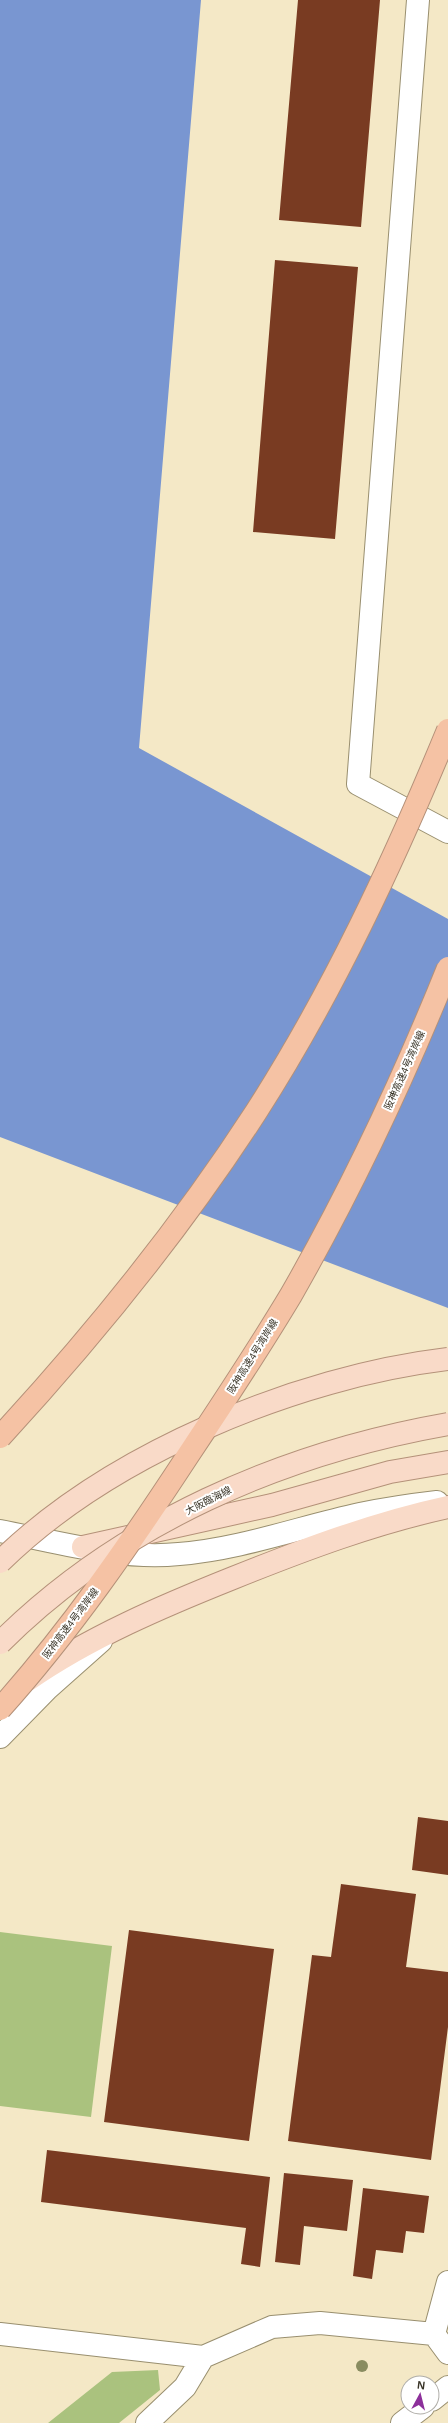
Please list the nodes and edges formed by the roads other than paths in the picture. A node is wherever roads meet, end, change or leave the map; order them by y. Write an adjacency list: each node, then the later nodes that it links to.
1 (418, 0): 3 (street)
2 (448, 730): 7 (highway, bridge)
3 (448, 832)
4 (448, 968): 17 (highway, 阪神高速4号湾岸線, bridge)
5 (448, 1359): 13 (main road, bridge)
6 (448, 1424): 15 (main road, 大阪臨海線, bridge)
7 (0, 1437)
8 (448, 1462): 12 (main road)
9 (448, 1500): 12 (street)
10 (448, 1507): 14 (main road)
11 (0, 1531): 12 (street)
12 (83, 1547)
13 (0, 1562)
14 (110, 1634): 16 (main road); 18 (street)
15 (0, 1643)
16 (0, 1700)
17 (0, 1709)
18 (0, 1737)
19 (448, 2282): 21 (street)
20 (0, 2334): 23 (street)
21 (434, 2334): 22 (street); 23 (street)
22 (448, 2353)
23 (203, 2357): 27 (street)
24 (448, 2387): 25 (street)
25 (440, 2394)
26 (412, 2415): 28 (street)
27 (147, 2423)
28 (402, 2423)

